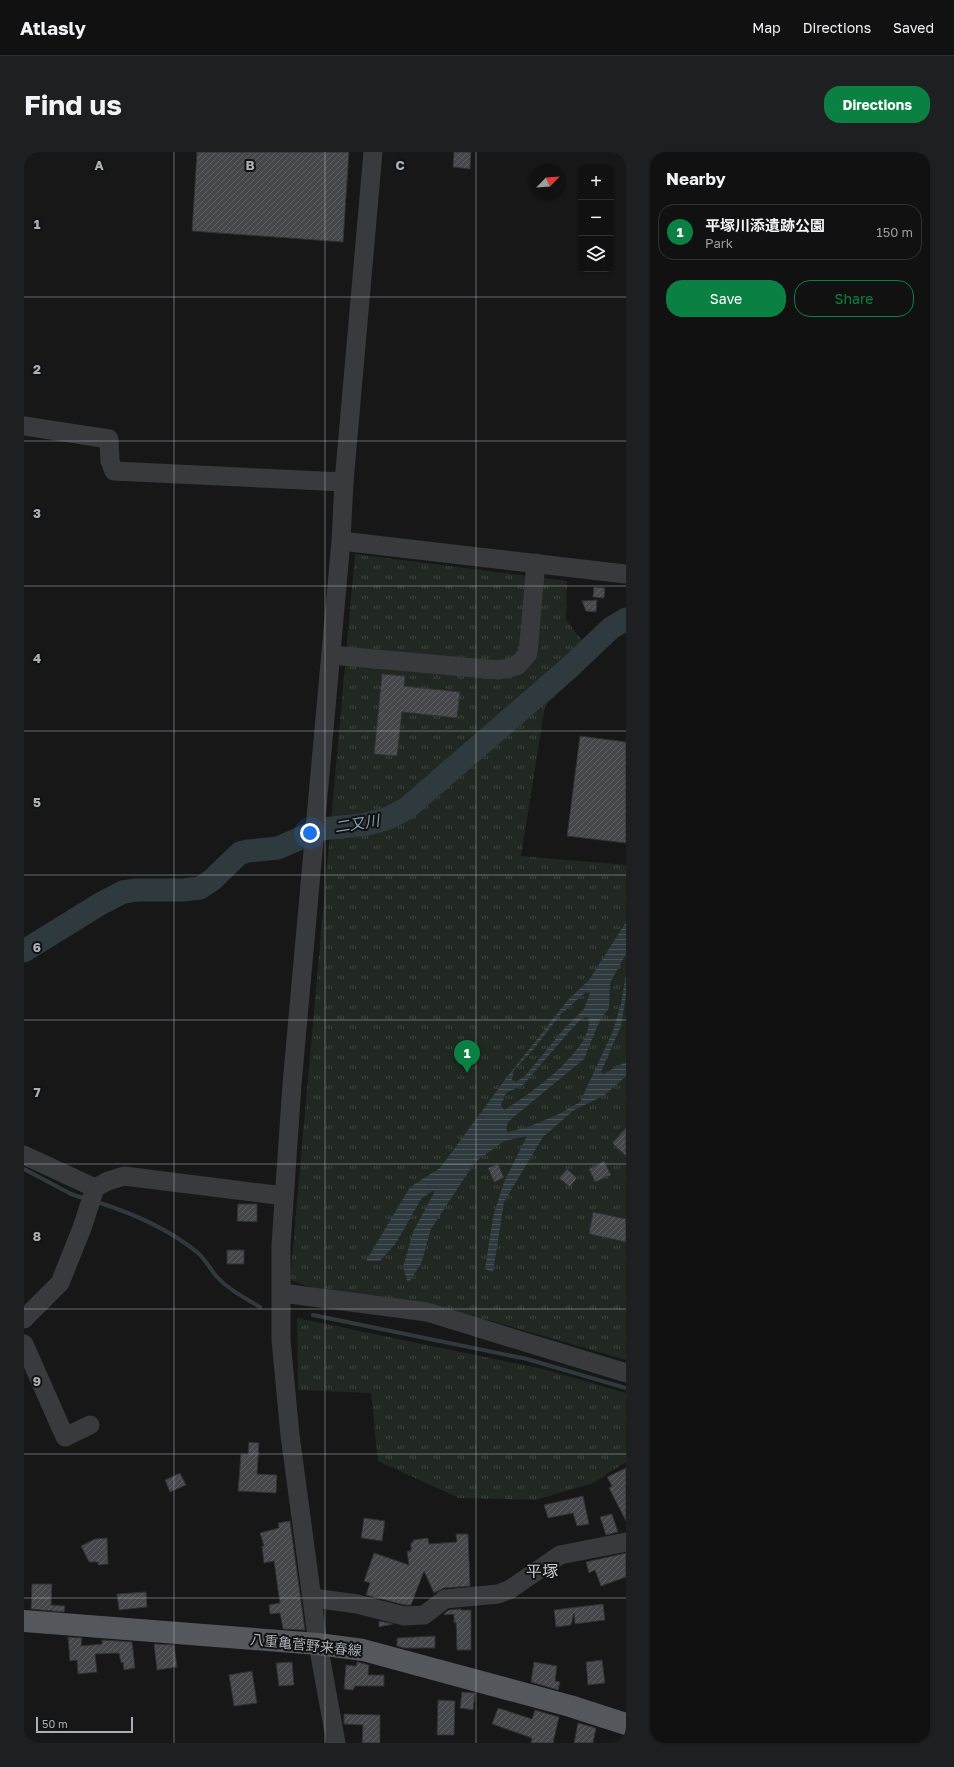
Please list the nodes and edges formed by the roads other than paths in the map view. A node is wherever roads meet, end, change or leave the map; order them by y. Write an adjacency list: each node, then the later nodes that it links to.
1 (373, 152): 3 (street)
2 (24, 426): 3 (street)
3 (344, 482): 4 (street)
4 (341, 541): 5 (street); 7 (street)
5 (536, 563): 6 (street); 7 (street)
6 (626, 574)
7 (331, 655): 10 (street)
8 (24, 1155): 9 (street)
9 (95, 1188): 10 (street); 12 (street)
10 (284, 1196): 11 (street)
11 (282, 1293): 14 (street); 17 (street)
12 (24, 1319)
13 (24, 1344): 15 (street)
14 (626, 1373)
15 (90, 1426)
16 (626, 1542): 17 (street)
17 (313, 1598): 19 (street)
18 (24, 1621): 19 (main road, 八重亀菅野来春線)
19 (318, 1644): 20 (main road, 八重亀菅野来春線); 21 (street)
20 (626, 1724)
21 (336, 1743)

